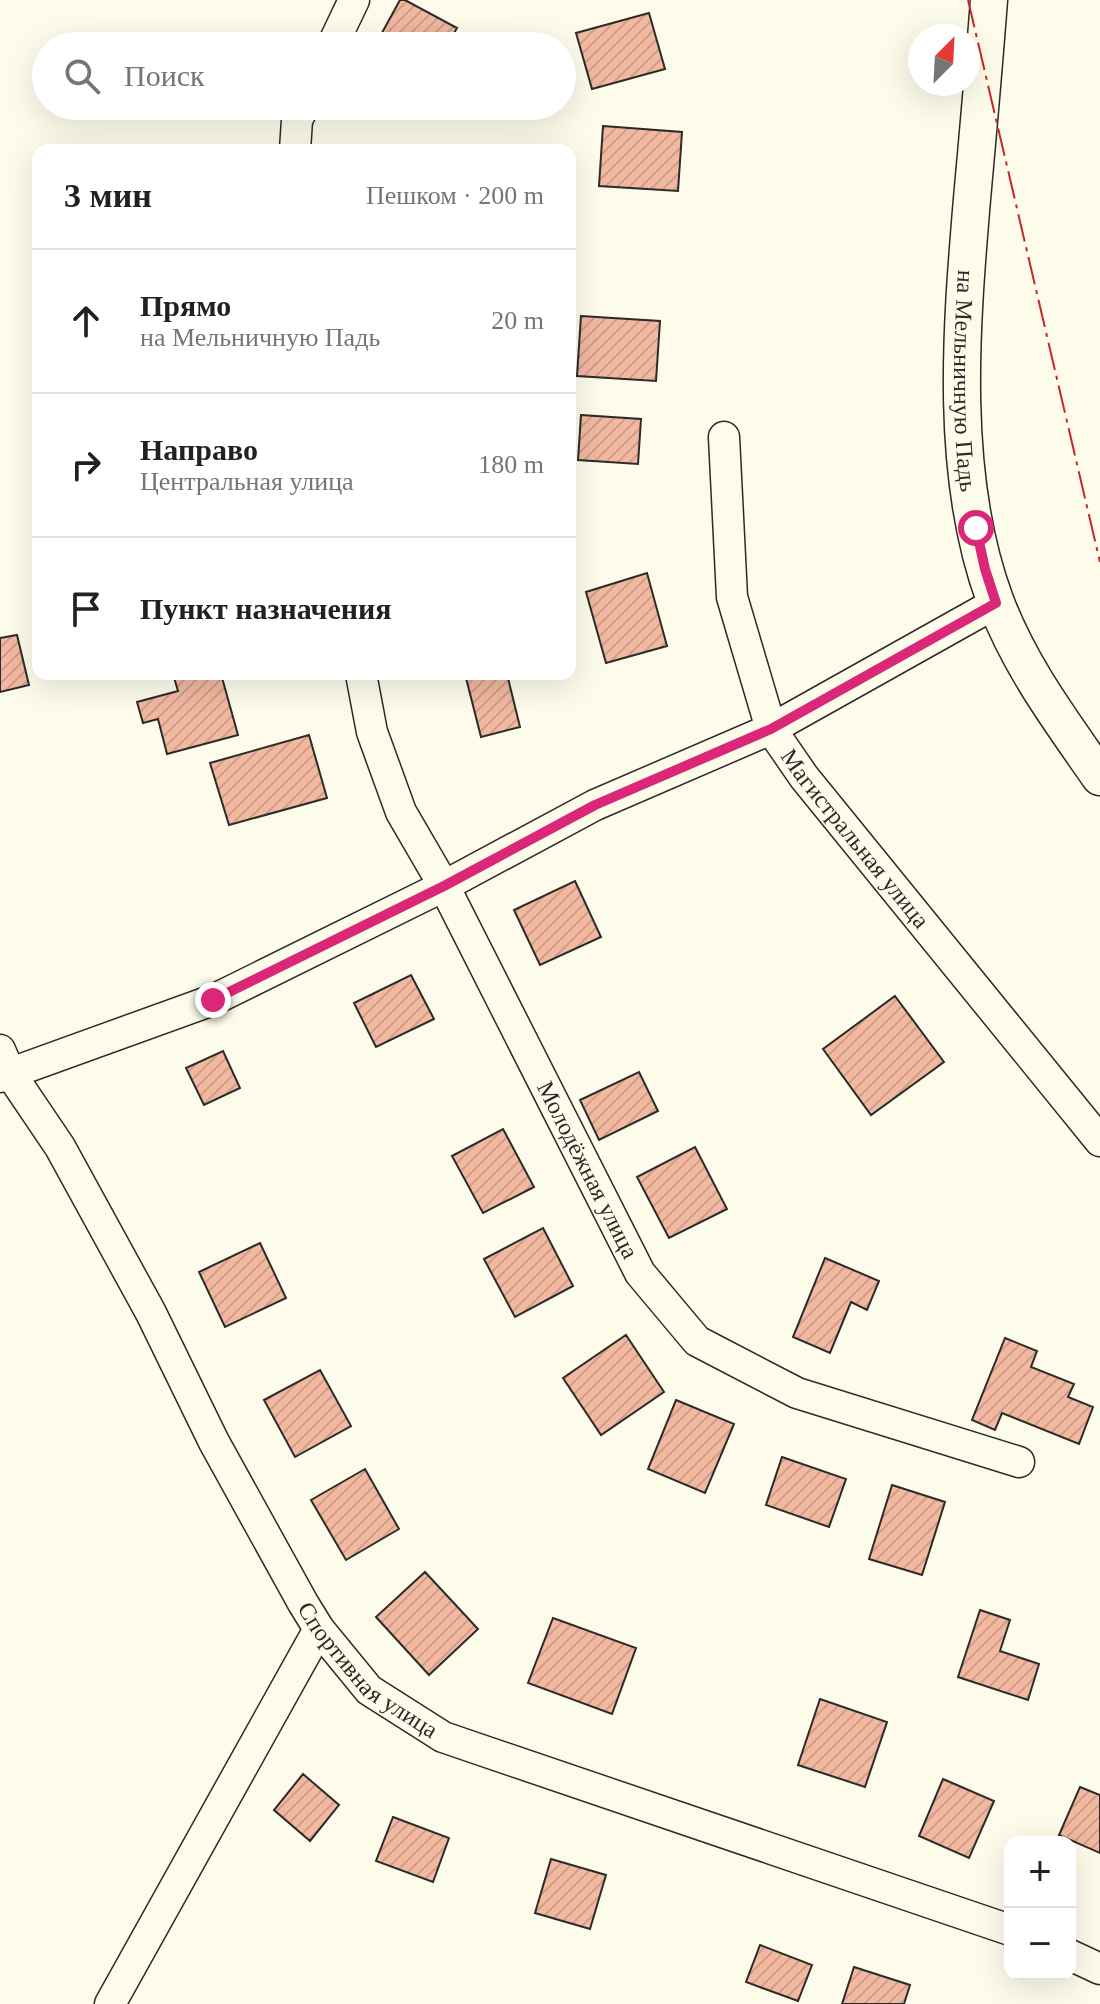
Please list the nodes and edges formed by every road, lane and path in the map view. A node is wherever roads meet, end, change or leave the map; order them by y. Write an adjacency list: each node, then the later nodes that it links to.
1 (354, 0): 3 (street)
2 (989, 0): 7 (street, на Мельничную Падь)
3 (339, 32)
4 (297, 120): 5 (street)
5 (295, 144)
6 (724, 437): 9 (street, Магистральная улица)
7 (996, 603): 9 (street); 10 (street, на Мельничную Падь)
8 (362, 680): 11 (street, Молодёжная улица)
9 (771, 729): 11 (street); 13 (street, Магистральная улица)
10 (1100, 777)
11 (444, 886): 12 (street); 14 (street, Молодёжная улица)
12 (3, 1067): 15 (street, Спортивная улица)
13 (1100, 1141)
14 (1019, 1462)
15 (319, 1629): 16 (street, Спортивная улица); 19 (street)
16 (1004, 1928)
17 (1076, 1958): 18 (street)
18 (1100, 1969)
19 (110, 2004)

